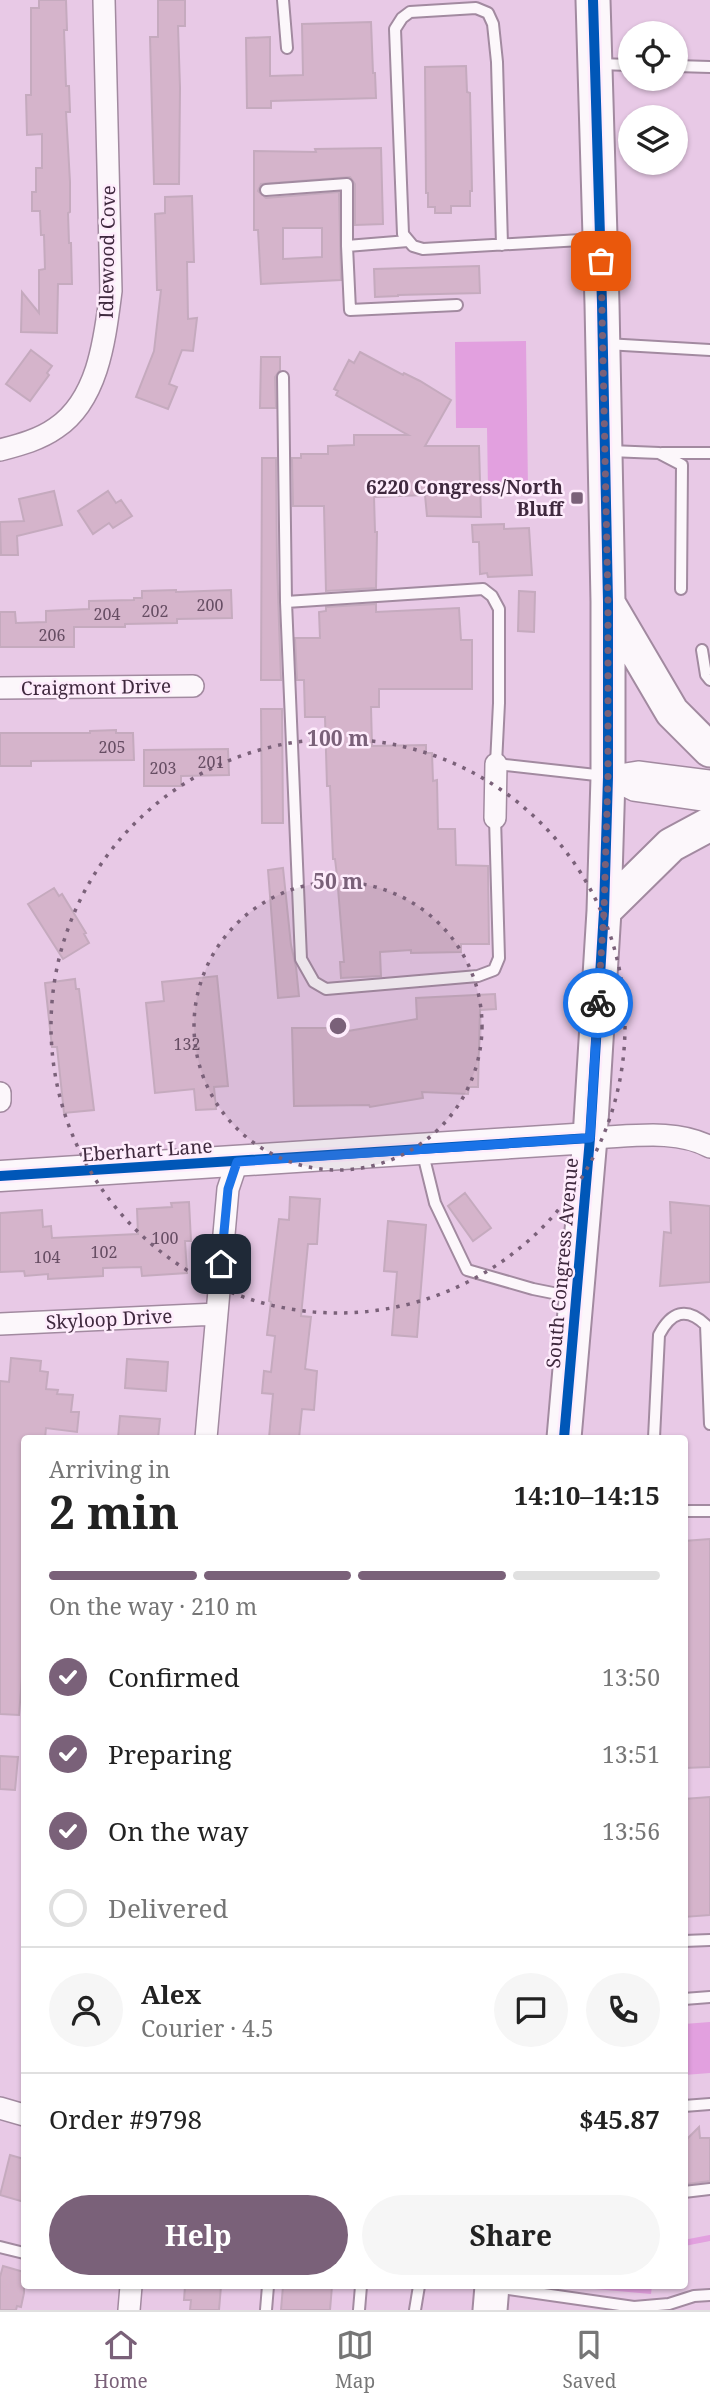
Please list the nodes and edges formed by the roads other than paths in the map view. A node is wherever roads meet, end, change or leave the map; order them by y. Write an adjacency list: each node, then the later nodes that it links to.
1 (104, 0): 19 (street, Idlewood Cove)
2 (283, 0): 5 (lane)
3 (593, 0): 6 (main road, South Congress Avenue)
4 (469, 4): 12 (lane); 13 (lane)
5 (287, 48)
6 (595, 64): 7 (lane); 11 (main road, South Congress Avenue)
7 (618, 65)
8 (688, 66): 9 (lane)
9 (710, 67)
10 (267, 190): 14 (lane)
11 (601, 239): 13 (lane); 16 (main road, South Congress Avenue)
12 (408, 241): 13 (lane); 14 (lane)
13 (502, 245)
14 (347, 246): 15 (lane)
15 (457, 305)
16 (603, 344): 17 (lane); 20 (main road, South Congress Avenue)
17 (710, 350)
18 (283, 377): 24 (lane)
19 (0, 450)
20 (603, 451): 21 (lane); 25 (main road, South Congress Avenue)
21 (659, 453): 22 (lane); 23 (lane)
22 (710, 453)
23 (681, 589)
24 (286, 602): 31 (lane); 35 (lane)
25 (608, 602): 30 (main road); 32 (main road, South Congress Avenue)
26 (702, 650): 27 (lane)
27 (710, 680)
28 (192, 685): 29 (street, Craigmont Drive)
29 (0, 688)
30 (710, 750)
31 (496, 764): 32 (lane); 35 (street)
32 (608, 776): 33 (street); 34 (street); 37 (main road, South Congress Avenue)
33 (710, 781)
34 (710, 801)
35 (495, 818)
36 (710, 824): 37 (main road)
37 (604, 911): 40 (main road, South Congress Avenue)
38 (0, 1093): 39 (street)
39 (0, 1101)
40 (590, 1138): 41 (street); 42 (street, Eberhart Lane); 45 (main road, South Congress Avenue)
41 (710, 1147)
42 (422, 1150): 43 (street, Eberhart Lane); 45 (lane)
43 (237, 1162): 44 (street, Eberhart Lane); 46 (street)
44 (0, 1176)
45 (577, 1297): 50 (main road, South Congress Avenue)
46 (217, 1314): 47 (street, Skyloop Drive); 49 (street)
47 (0, 1324)
48 (710, 1424): 51 (lane)
49 (206, 1435)
50 (565, 1435)
51 (653, 1435)
52 (688, 1511): 53 (lane)
53 (710, 1511)
54 (710, 1940): 55 (lane)
55 (688, 1941)
56 (710, 1997): 57 (lane)
57 (688, 1999)
58 (710, 2104): 59 (lane)
59 (688, 2106)
60 (0, 2108): 61 (street)
61 (21, 2114)
62 (710, 2189): 63 (lane)
63 (688, 2192)
64 (0, 2247): 65 (lane)
65 (21, 2252)
66 (131, 2289): 74 (street)
67 (268, 2289): 75 (lane)
68 (361, 2289): 76 (lane)
69 (418, 2289): 77 (lane)
70 (492, 2294): 72 (lane)
71 (710, 2295): 73 (lane)
72 (575, 2298): 73 (lane); 78 (lane)
73 (662, 2307)
74 (128, 2310)
75 (266, 2310)
76 (359, 2310)
77 (415, 2310)
78 (570, 2310)

